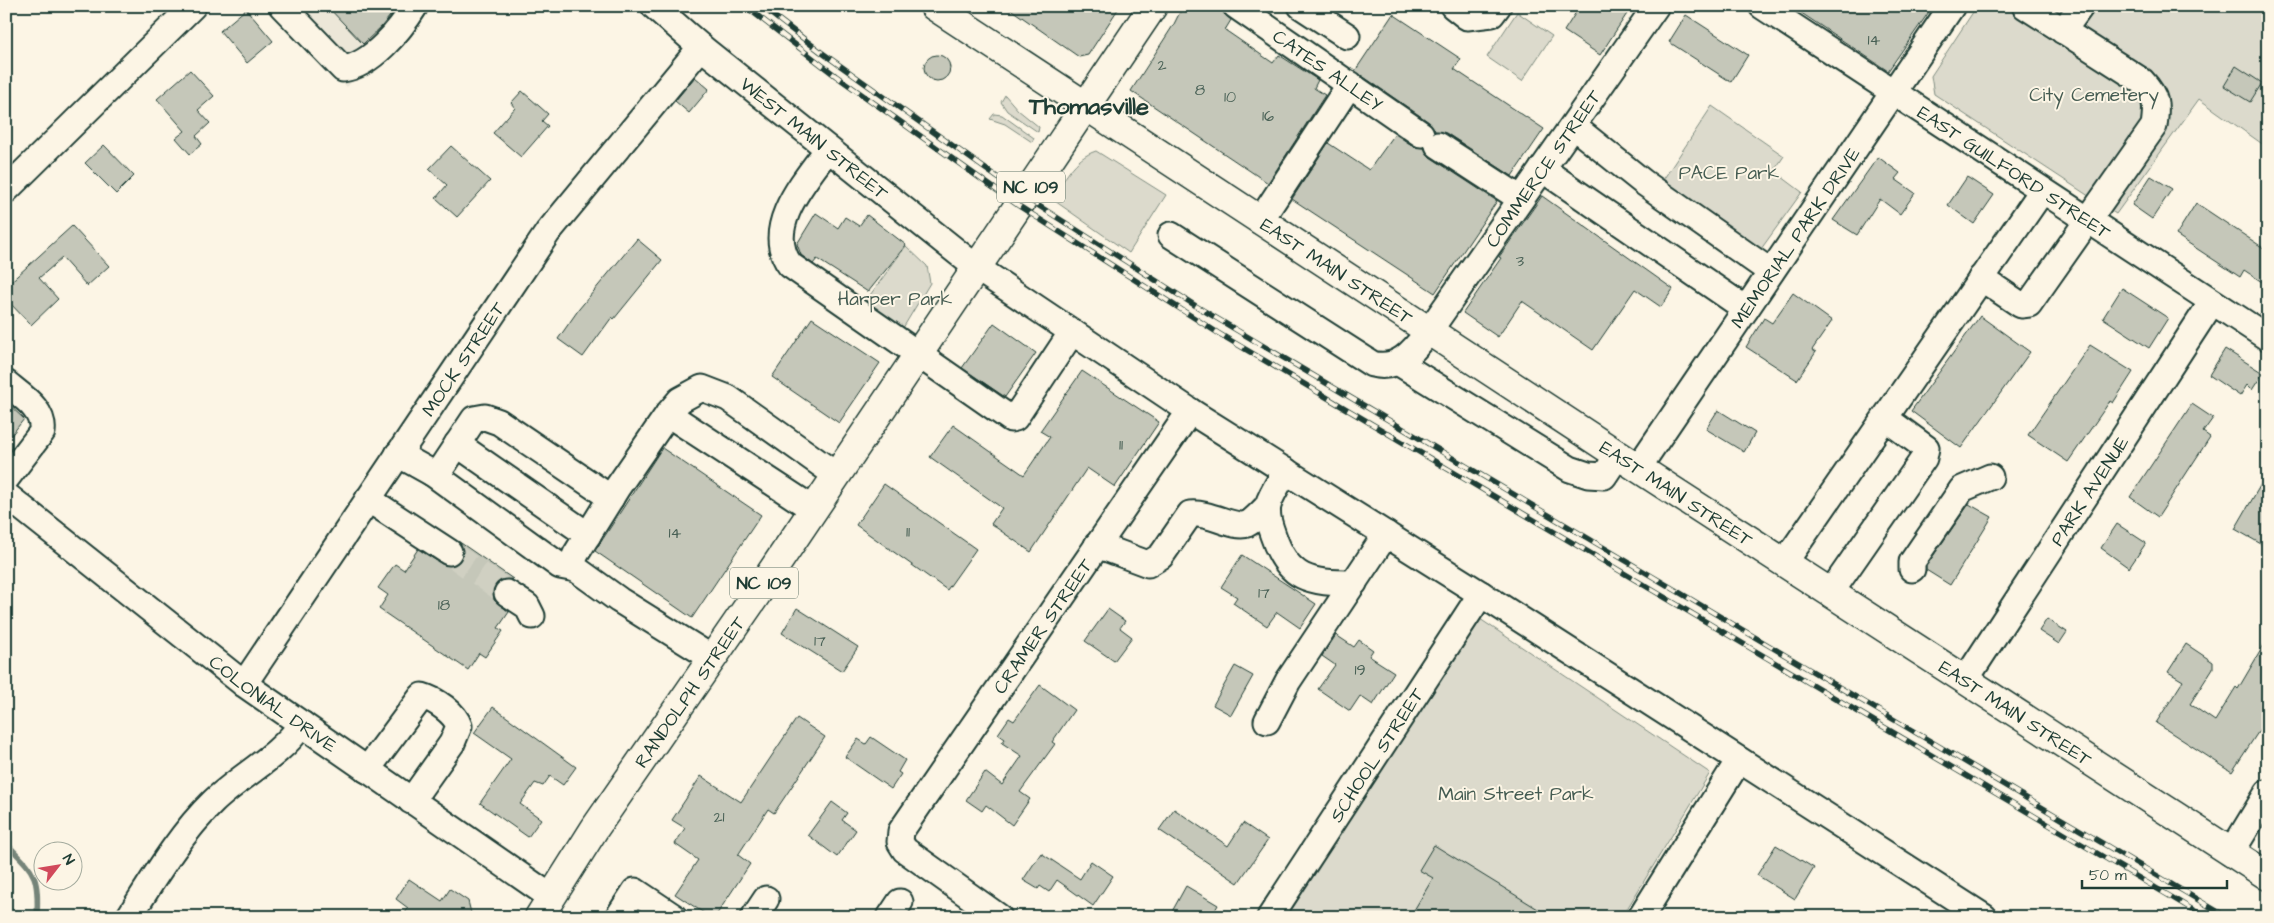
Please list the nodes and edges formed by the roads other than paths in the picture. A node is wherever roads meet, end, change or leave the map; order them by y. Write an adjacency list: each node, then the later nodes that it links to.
1 (193, 6): 25 (street)
2 (282, 6): 3 (street)
3 (415, 6)
4 (654, 6): 18 (street, WEST MAIN STREET)
5 (934, 6): 21 (main road)
6 (1153, 6): 21 (main road, NC 109)
7 (1236, 6): 19 (street, CATES ALLEY)
8 (1301, 6): 17 (street)
9 (1452, 6): 10 (street)
10 (1498, 6)
11 (1656, 6): 22 (street, COMMERCE STREET)
12 (1762, 6): 20 (street, EAST GUILFORD STREET)
13 (1952, 6): 20 (street, MEMORIAL PARK DRIVE)
14 (2025, 6): 16 (street)
15 (2081, 6): 16 (street)
16 (2063, 31): 29 (street)
17 (1347, 36)
18 (701, 47): 23 (street, WEST MAIN STREET); 46 (street, MOCK STREET)
19 (1350, 84): 27 (street, CATES ALLEY); 28 (street)
20 (1892, 93): 26 (street, EAST GUILFORD STREET); 32 (street, MEMORIAL PARK DRIVE)
21 (1085, 107): 28 (main road, EAST MAIN STREET); 31 (main road, NC 109)
22 (1573, 126): 24 (street, COMMERCE STREET); 32 (street)
23 (828, 149): 31 (street, WEST MAIN STREET); 39 (street)
24 (1542, 169): 27 (street, COMMERCE STREET); 35 (street)
25 (9, 182)
26 (2042, 191): 29 (street, EAST GUILFORD STREET); 33 (street)
27 (1521, 199): 36 (street, COMMERCE STREET)
28 (1260, 221): 36 (main road, EAST MAIN STREET)
29 (2088, 221): 33 (street); 34 (street, EAST GUILFORD STREET)
30 (1171, 235): 40 (street)
31 (977, 268): 37 (street); 39 (main road, RANDOLPH STREET / NC 109)
32 (1771, 272): 35 (street, MEMORIAL PARK DRIVE)
33 (1981, 278): 44 (street)
34 (2212, 302): 38 (street, EAST GUILFORD STREET); 71 (street, PARK AVENUE)
35 (1746, 309): 47 (street, MEMORIAL PARK DRIVE)
36 (1429, 331): 40 (street, COMMERCE STREET); 47 (main road, EAST MAIN STREET)
37 (1072, 332): 39 (street); 42 (street)
38 (2268, 338)
39 (918, 355): 50 (main road, RANDOLPH STREET / NC 109)
40 (1398, 363): 47 (street, MEMORIAL PARK DRIVE)
41 (6, 383): 52 (street)
42 (1190, 411): 48 (street); 60 (street, CRAMER STREET)
43 (668, 414): 50 (street); 54 (street); 57 (street)
44 (1885, 418): 62 (street); 66 (street)
45 (458, 444): 49 (street); 54 (street); 59 (street)
46 (398, 454): 49 (street); 55 (street, MOCK STREET)
47 (1628, 462): 62 (main road, EAST MAIN STREET)
48 (1286, 471): 56 (street); 58 (street)
49 (432, 473): 63 (street)
50 (836, 475): 57 (main road, RANDOLPH STREET / NC 109)
51 (1990, 477): 64 (street)
52 (6, 478)
53 (6, 495): 72 (street, COLONIAL DRIVE)
54 (611, 498): 59 (street)
55 (368, 499): 61 (street); 72 (street, MOCK STREET)
56 (1268, 506): 60 (street); 65 (street)
57 (813, 509): 70 (main road, RANDOLPH STREET / NC 109)
58 (1386, 534): 65 (street); 68 (street)
59 (588, 535): 63 (street)
60 (1097, 545): 87 (street, CRAMER STREET)
61 (449, 552)
62 (1785, 562): 66 (main road, EAST MAIN STREET)
63 (576, 569): 70 (street)
64 (1912, 569)
65 (1354, 583): 73 (street)
66 (1831, 592): 71 (main road, EAST MAIN STREET)
67 (507, 593): 69 (street)
68 (1482, 594): 75 (street); 88 (street, SCHOOL STREET)
69 (532, 616)
70 (712, 658): 81 (main road, RANDOLPH STREET / NC 109)
71 (1966, 679): 79 (main road, EAST MAIN STREET)
72 (244, 684): 74 (street, COLONIAL DRIVE)
73 (1267, 721)
74 (302, 724): 76 (street, COLONIAL DRIVE); 84 (street)
75 (1740, 760): 82 (street); 83 (street)
76 (367, 770): 78 (street, COLONIAL DRIVE); 78 (street)
77 (2268, 792): 79 (street)
78 (411, 801): 81 (street, COLONIAL DRIVE)
79 (2231, 853): 80 (main road, EAST MAIN STREET)
80 (2268, 876)
81 (545, 907)
82 (1975, 915)
83 (1642, 916)
84 (129, 917)
85 (618, 917): 86 (street)
86 (674, 917)
87 (999, 917)
88 (1270, 917)

